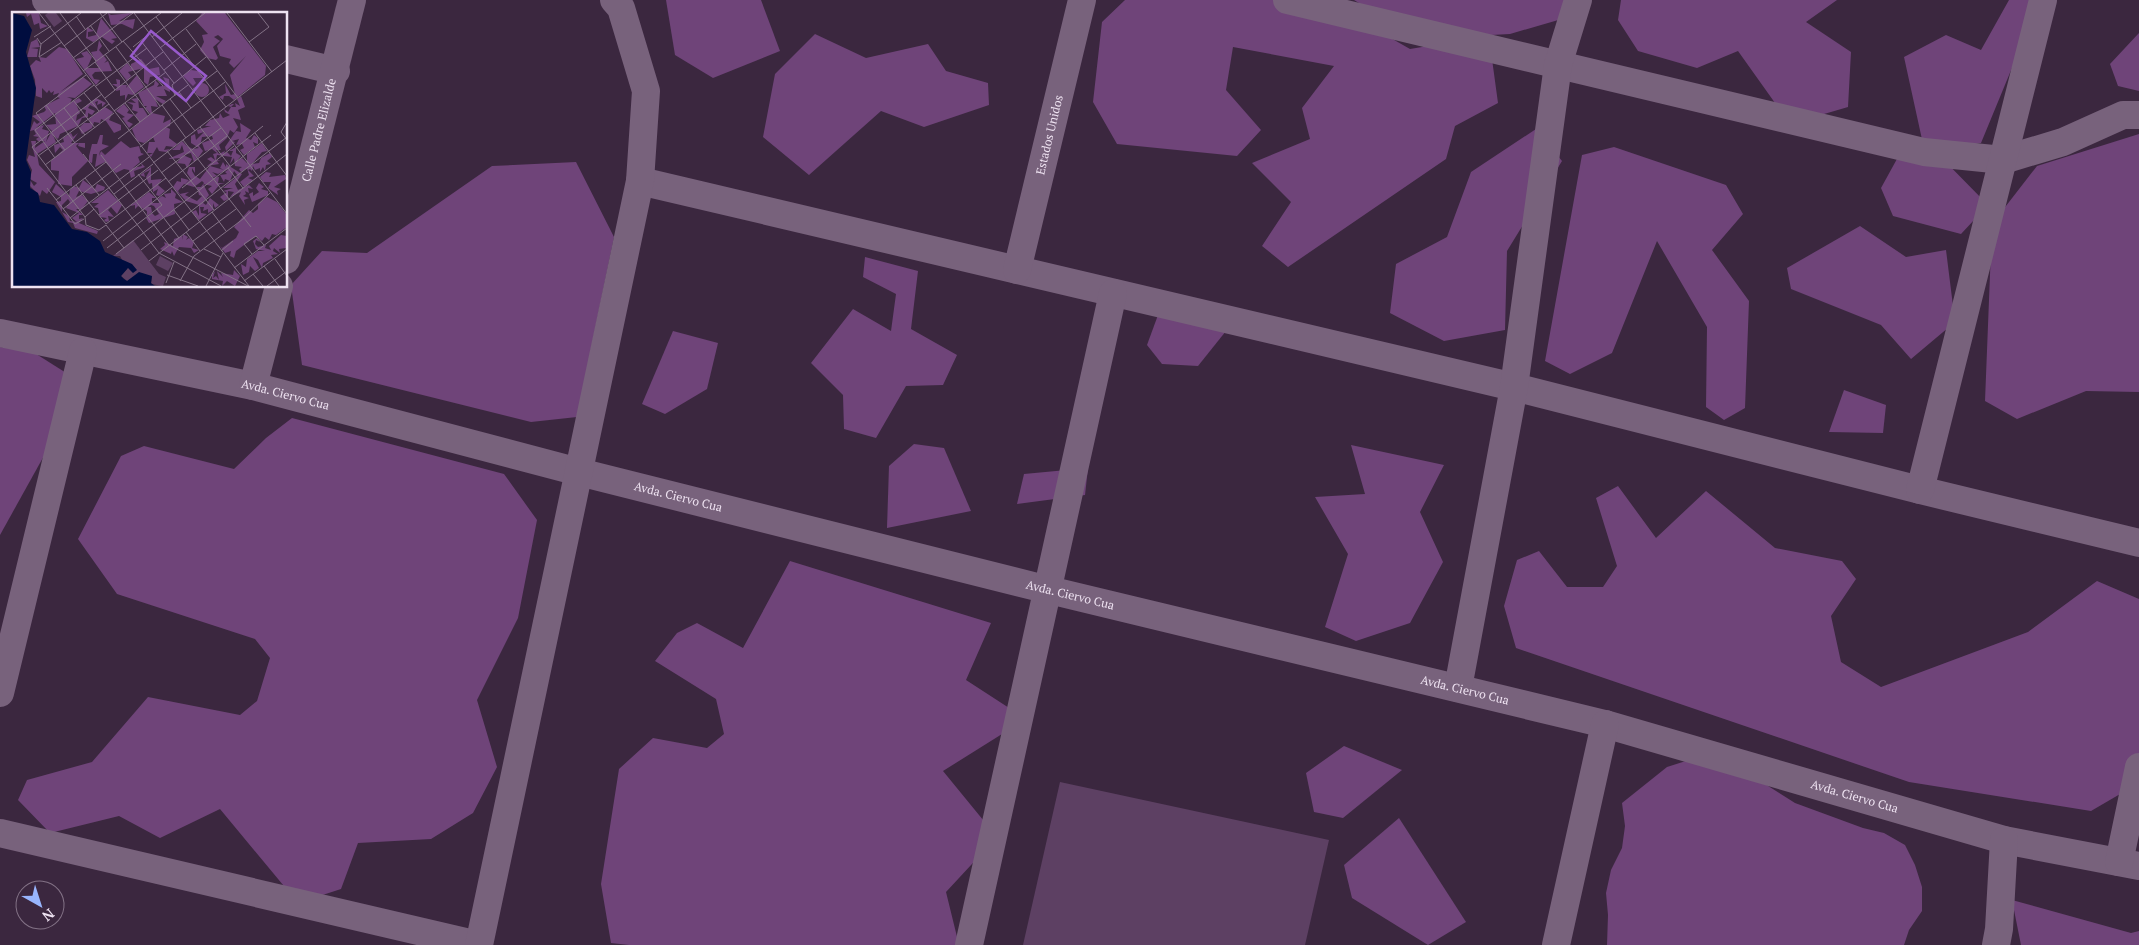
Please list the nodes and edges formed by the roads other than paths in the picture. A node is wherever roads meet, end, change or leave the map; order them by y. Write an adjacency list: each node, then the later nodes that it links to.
1 (46, 0): 8 (street)
2 (352, 0): 11 (street, Calle Padre Elizalde)
3 (614, 0): 14 (street)
4 (1082, 0): 16 (street, Estados Unidos)
5 (1287, 0): 10 (street)
6 (1578, 0): 10 (street)
7 (2042, 0): 13 (street)
8 (94, 12)
9 (288, 59): 11 (street)
10 (1558, 65): 13 (street); 22 (street)
11 (336, 71): 15 (street, Calle Padre Elizalde)
12 (2139, 115): 13 (street)
13 (2003, 160): 24 (street)
14 (640, 181): 16 (street); 23 (street)
15 (288, 252)
16 (1017, 270): 18 (street)
17 (278, 288): 21 (street)
18 (1113, 293): 22 (street); 26 (street)
19 (0, 334): 20 (street, Avda. Ciervo Cua)
20 (82, 351): 21 (street, Avda. Ciervo Cua); 28 (street)
21 (253, 386): 23 (street, Avda. Ciervo Cua)
22 (1514, 387): 24 (street); 27 (street)
23 (579, 472): 26 (street, Avda. Ciervo Cua); 34 (street)
24 (1920, 490): 25 (street)
25 (2139, 543)
26 (1049, 590): 27 (street, Avda. Ciervo Cua); 35 (street)
27 (1458, 688): 29 (street, Avda. Ciervo Cua)
28 (0, 693)
29 (1605, 724): 32 (street, Avda. Ciervo Cua); 36 (street)
30 (2139, 767): 33 (street)
31 (0, 833): 34 (street)
32 (2004, 840): 33 (street, Avda. Ciervo Cua); 37 (street)
33 (2129, 864)
34 (478, 945)
35 (970, 945)
36 (1556, 945)
37 (1996, 945)

